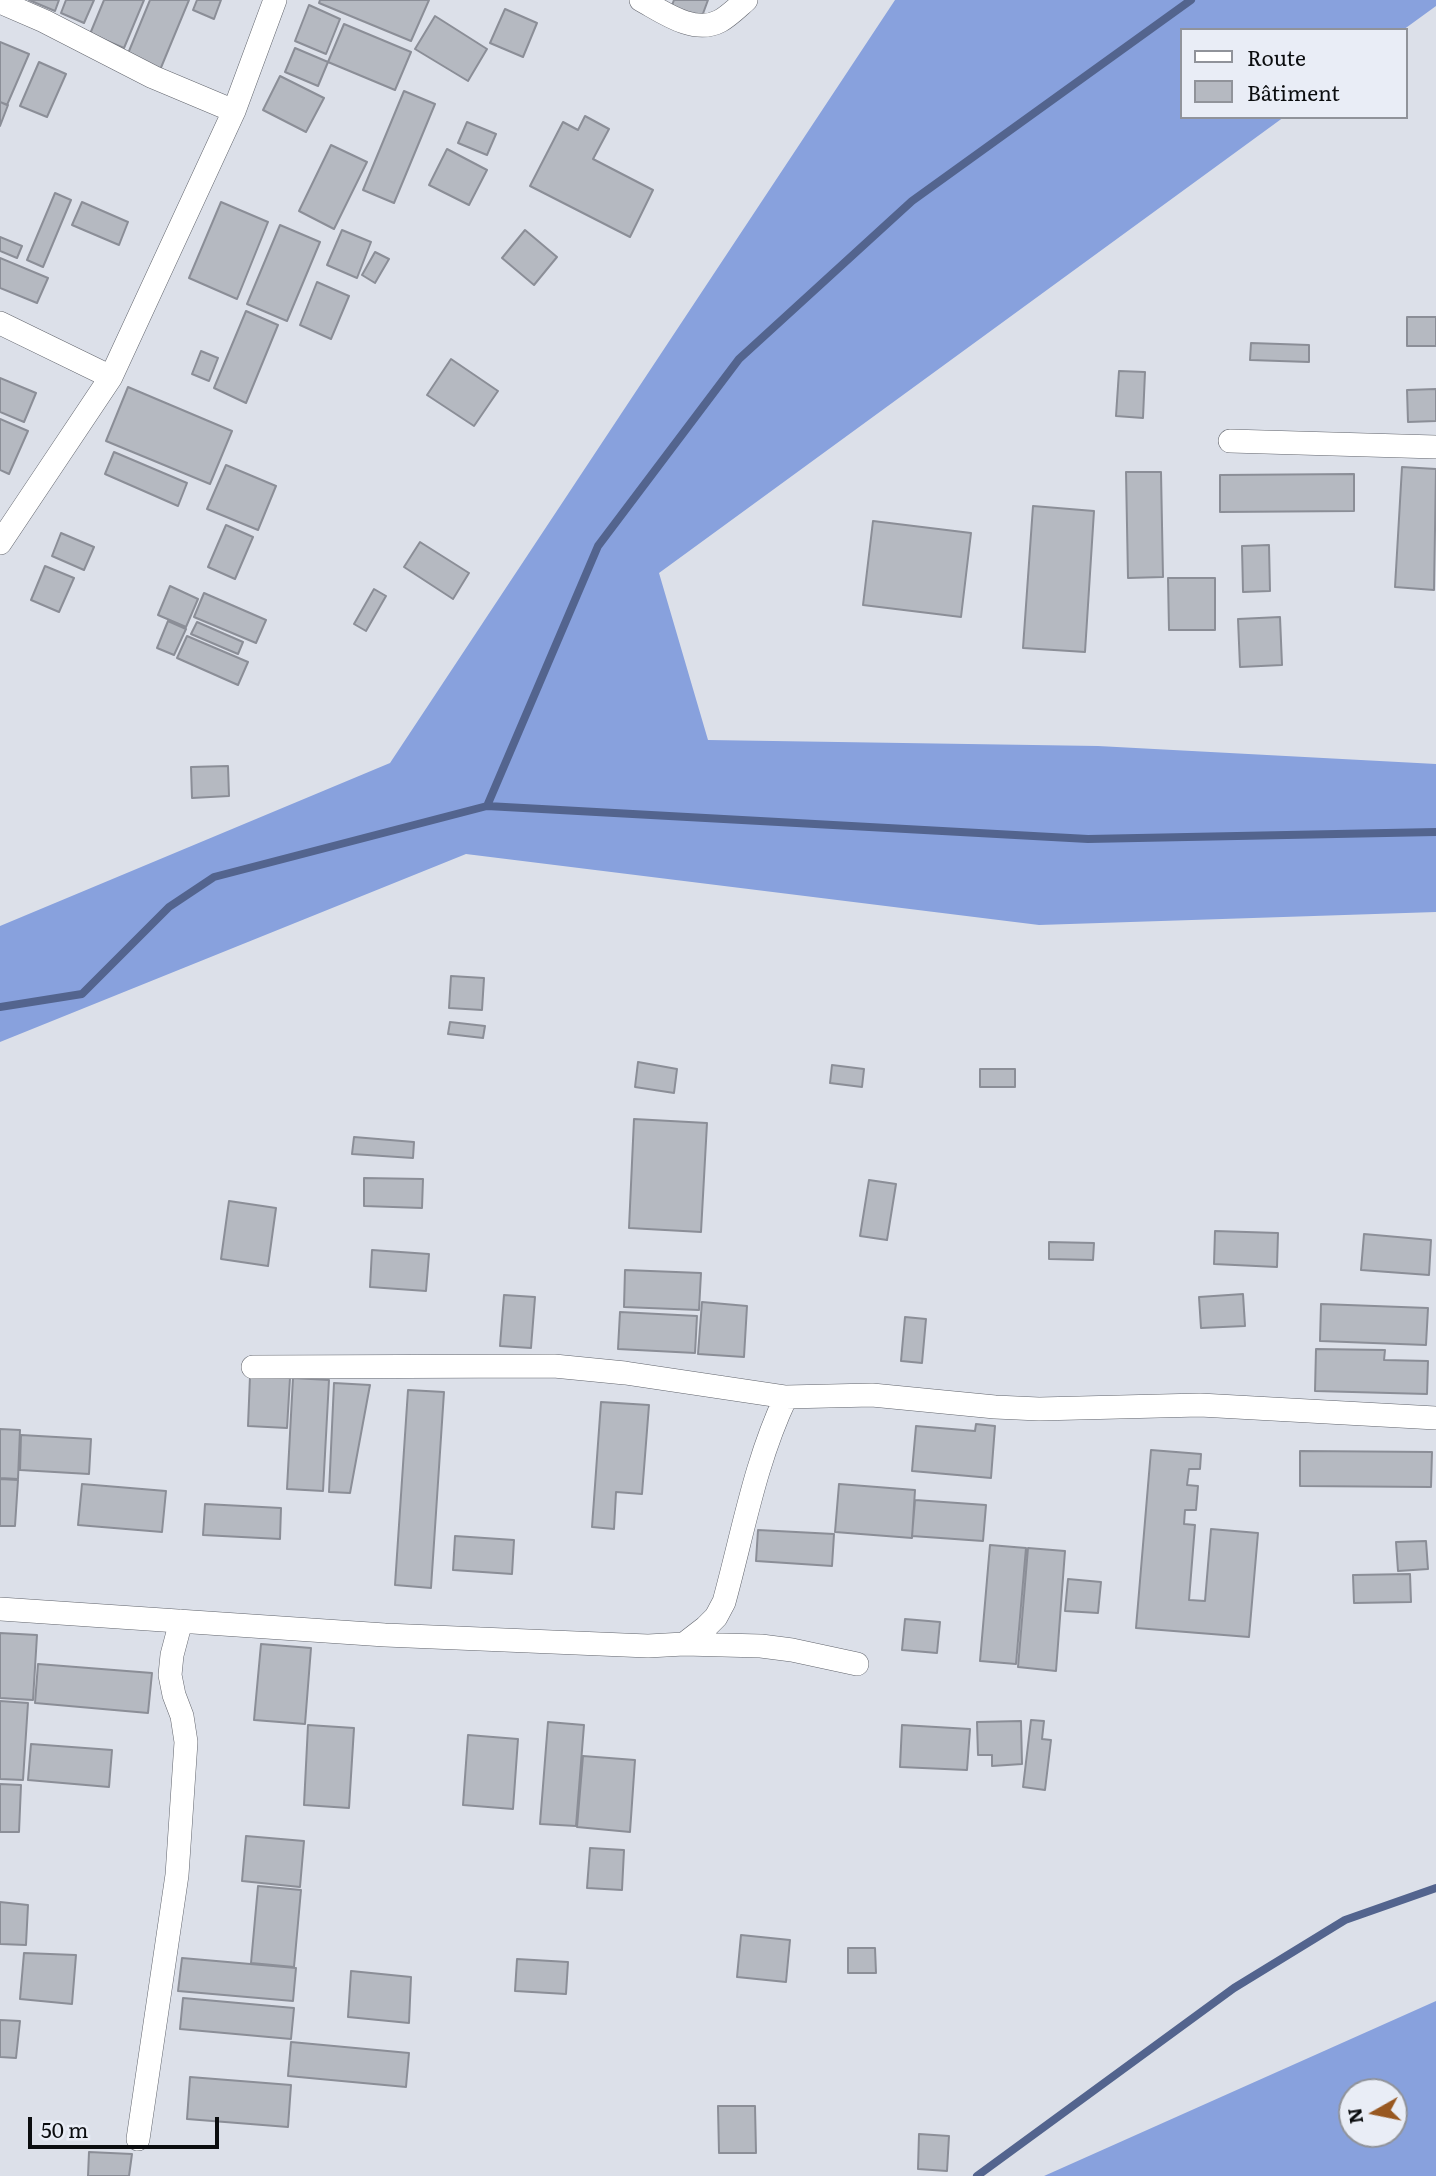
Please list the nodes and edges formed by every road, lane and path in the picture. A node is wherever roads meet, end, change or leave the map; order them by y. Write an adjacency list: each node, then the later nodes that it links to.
1 (275, 0): 5 (street)
2 (641, 0): 3 (street)
3 (746, 0)
4 (0, 2): 5 (street)
5 (234, 111): 7 (street)
6 (0, 323): 7 (street)
7 (111, 377): 10 (street)
8 (1230, 441): 9 (street)
9 (1436, 447)
10 (0, 543)
11 (253, 1367): 12 (street)
12 (786, 1397): 13 (street); 16 (street)
13 (1436, 1418)
14 (0, 1609): 15 (street)
15 (181, 1621): 16 (street); 18 (street)
16 (684, 1644): 17 (street)
17 (857, 1664)
18 (138, 2139)

